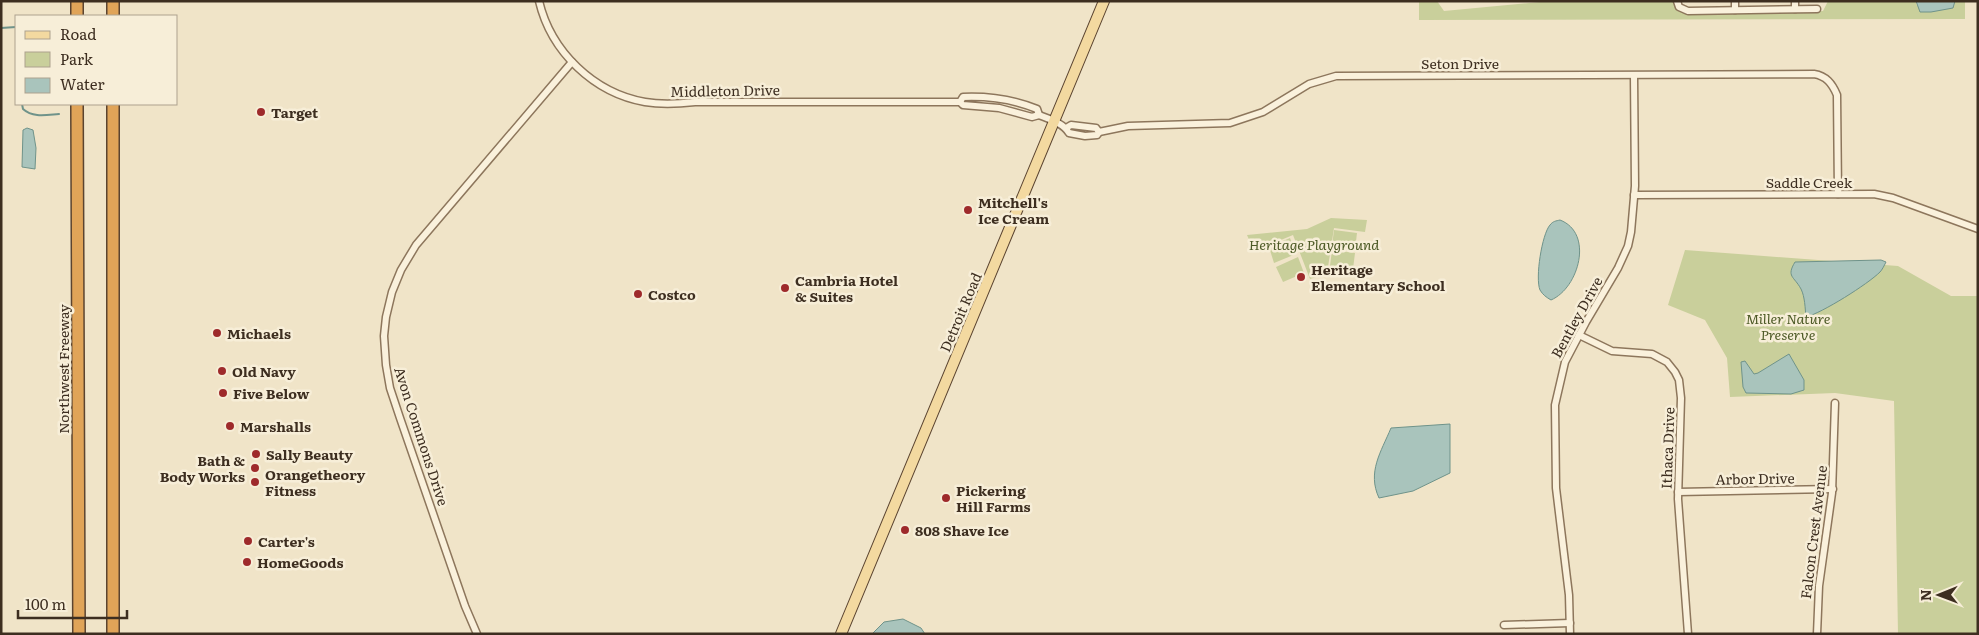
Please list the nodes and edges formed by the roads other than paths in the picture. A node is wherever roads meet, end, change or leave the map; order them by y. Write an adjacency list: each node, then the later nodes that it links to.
1 (77, 1): 11 (highway)
2 (113, 1): 12 (highway)
3 (539, 1): 13 (street, Middleton Drive)
4 (1104, 1): 17 (main road, Detroit Road)
5 (1677, 1): 10 (street)
6 (1735, 1): 10 (street)
7 (1795, 1): 8 (street)
8 (1795, 9): 9 (street); 10 (street)
9 (1817, 9)
10 (1735, 10)
11 (77, 15)
12 (113, 15)
13 (572, 62): 17 (street, Middleton Drive); 29 (street, Avon Commons Drive)
14 (1634, 76): 17 (street, Seton Drive); 18 (street, Seton Drive); 19 (street, Bentley Drive)
15 (77, 105): 27 (highway, Northwest Freeway)
16 (113, 105): 28 (highway)
17 (1054, 121): 30 (main road, Detroit Road)
18 (1838, 194): 19 (street, Saddle Creek); 20 (street, Saddle Creek)
19 (1634, 195): 21 (street, Bentley Drive)
20 (1978, 228)
21 (1578, 335): 24 (street, Ithaca Drive); 25 (street, Bentley Drive)
22 (1835, 403): 23 (street, Falcon Crest Avenue)
23 (1833, 489): 24 (street, Arbor Drive); 33 (street, Falcon Crest Avenue)
24 (1678, 492): 32 (street, Ithaca Drive)
25 (1570, 624): 26 (street); 31 (street, Bentley Drive)
26 (1504, 626)
27 (79, 634)
28 (113, 634)
29 (477, 634)
30 (841, 634)
31 (1570, 634)
32 (1688, 634)
33 (1817, 634)

